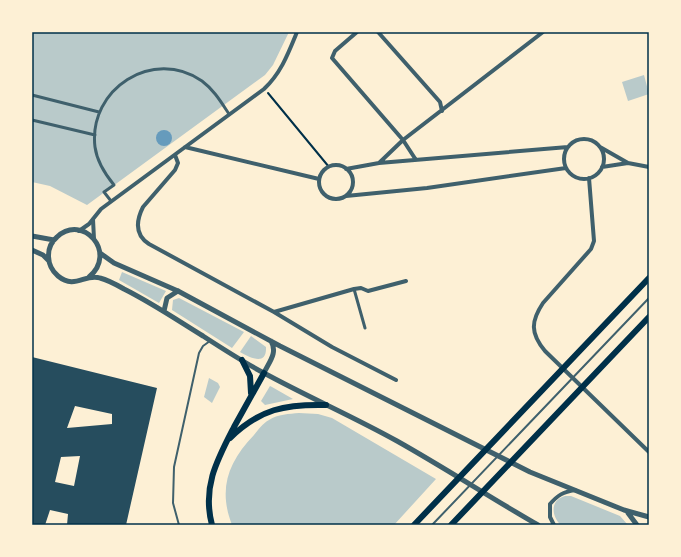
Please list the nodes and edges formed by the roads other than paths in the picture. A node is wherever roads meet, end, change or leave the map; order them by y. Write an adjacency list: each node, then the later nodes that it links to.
1 (297, 32): 8 (street)
2 (358, 32): 11 (street)
3 (378, 32): 6 (street)
4 (542, 32): 6 (street)
5 (32, 95): 7 (street)
6 (442, 111): 11 (street)
7 (100, 112): 8 (street); 10 (street)
8 (229, 114): 12 (street)
9 (32, 120): 10 (street)
10 (94, 135): 26 (street)
11 (403, 140): 16 (street); 18 (street)
12 (185, 147): 15 (street); 24 (street)
13 (568, 147): 14 (street); 16 (street); 21 (street)
14 (600, 147): 17 (street); 19 (street)
15 (175, 155): 26 (street); 42 (street)
16 (416, 160): 18 (street)
17 (628, 163): 19 (street); 20 (street)
18 (379, 164): 22 (street)
19 (602, 167): 23 (street)
20 (649, 167)
21 (566, 168): 23 (street); 25 (street)
22 (346, 169): 24 (street); 25 (street)
23 (589, 178): 53 (street)
24 (319, 179): 25 (street)
25 (346, 196)
26 (111, 201): 27 (street)
27 (93, 219): 28 (street); 30 (street)
28 (79, 231): 30 (street); 31 (street)
29 (32, 236): 31 (street)
30 (94, 239): 33 (street)
31 (54, 240): 34 (street)
32 (32, 250): 34 (street)
33 (100, 253): 35 (street); 39 (street)
34 (49, 261): 35 (street)
35 (89, 278): 41 (street)
36 (649, 278): 59 (main road)
37 (406, 281): 38 (street)
38 (354, 290): 42 (street); 44 (street)
39 (178, 291): 41 (street); 46 (street)
40 (649, 298): 60 (lane)
41 (164, 311): 45 (street)
42 (274, 312): 49 (street)
43 (649, 317): 61 (main road)
44 (365, 328)
45 (211, 341): 47 (street); 57 (lane)
46 (271, 341): 48 (street); 54 (street)
47 (242, 360): 48 (street); 50 (main road)
48 (264, 373): 50 (main road); 51 (street)
49 (396, 380)
50 (250, 397): 52 (main road)
51 (326, 405): 52 (main road); 62 (street)
52 (226, 442): 58 (main road)
53 (649, 452)
54 (575, 490): 55 (street); 63 (street)
55 (624, 510): 56 (street); 64 (street)
56 (649, 517)
57 (179, 525)
58 (212, 525)
59 (414, 525)
60 (432, 525)
61 (451, 525)
62 (538, 525)
63 (554, 525)
64 (637, 525)

